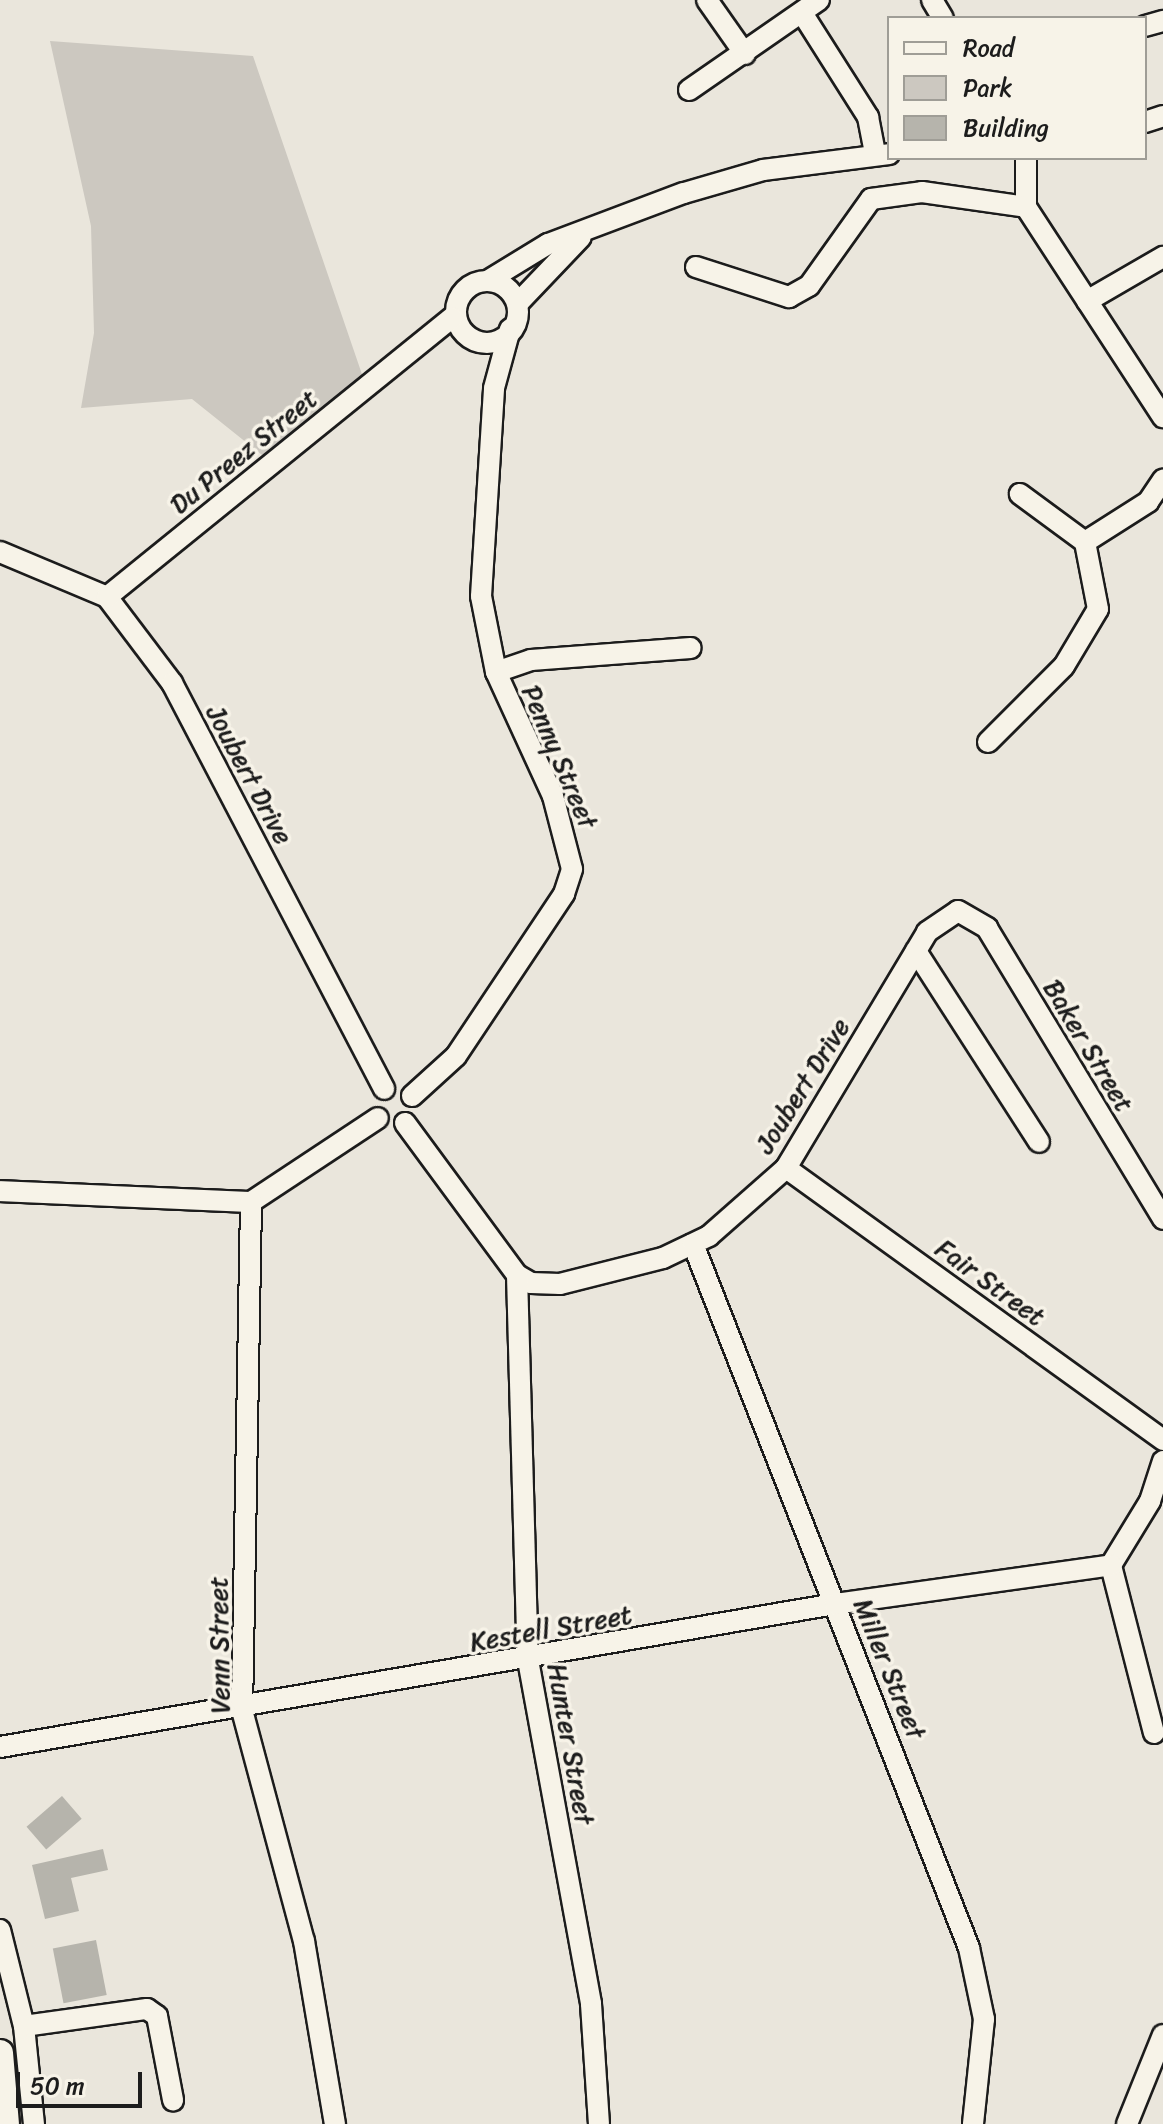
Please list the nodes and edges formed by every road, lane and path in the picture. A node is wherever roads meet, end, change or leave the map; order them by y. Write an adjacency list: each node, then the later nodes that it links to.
1 (707, 0): 4 (street)
2 (819, 0): 3 (street)
3 (804, 16): 4 (street); 6 (street)
4 (745, 54): 5 (street)
5 (689, 90)
6 (882, 154): 9 (street)
7 (1026, 160): 8 (street)
8 (1026, 207): 11 (street); 14 (street)
9 (603, 220): 12 (street); 13 (street)
10 (1163, 257): 14 (street)
11 (696, 267)
12 (489, 280): 13 (street); 15 (street)
13 (520, 301): 16 (street)
14 (1087, 301): 20 (street)
15 (452, 318): 17 (street); 18 (street, Du Preez Street)
16 (510, 329): 17 (street); 19 (street, Penny Street)
17 (469, 340): 18 (street, Du Preez Street); 19 (street, Penny Street)
18 (415, 347): 25 (street, Du Preez Street)
19 (494, 388): 27 (street, Penny Street)
20 (1163, 417)
21 (1163, 480): 23 (street)
22 (1020, 494): 23 (street)
23 (1085, 542): 28 (street)
24 (0, 552): 25 (street)
25 (107, 597): 31 (street, Joubert Drive)
26 (691, 648): 27 (street)
27 (496, 672): 32 (street, Penny Street)
28 (988, 742)
29 (958, 911): 30 (street, Joubert Drive); 39 (street, Baker Street)
30 (916, 951): 35 (street); 36 (street, Joubert Drive)
31 (384, 1089): 32 (street); 33 (street)
32 (412, 1096): 34 (street)
33 (378, 1118): 34 (street); 38 (street)
34 (405, 1123): 41 (street)
35 (1039, 1142)
36 (786, 1168): 40 (street, Joubert Drive); 42 (street, Fair Street)
37 (0, 1191): 38 (street)
38 (251, 1202): 47 (street, Venn Street)
39 (1163, 1219)
40 (693, 1244): 41 (street, Joubert Drive); 45 (street, Miller Street)
41 (517, 1275): 46 (street, Hunter Street)
42 (1163, 1440)
43 (1163, 1461): 44 (street)
44 (1111, 1565): 45 (street, Kestell Street); 48 (street)
45 (835, 1604): 46 (street, Kestell Street); 59 (street, Miller Street)
46 (528, 1660): 47 (street, Kestell Street); 58 (street, Hunter Street)
47 (242, 1710): 49 (street, Kestell Street); 57 (street, Venn Street)
48 (1154, 1733)
49 (0, 1747)
50 (0, 1930): 51 (street)
51 (24, 2026): 54 (street); 56 (street)
52 (1163, 2035): 60 (street)
53 (0, 2053): 55 (main road)
54 (173, 2100)
55 (6, 2124)
56 (34, 2124)
57 (335, 2124)
58 (599, 2124)
59 (973, 2124)
60 (1127, 2124)

